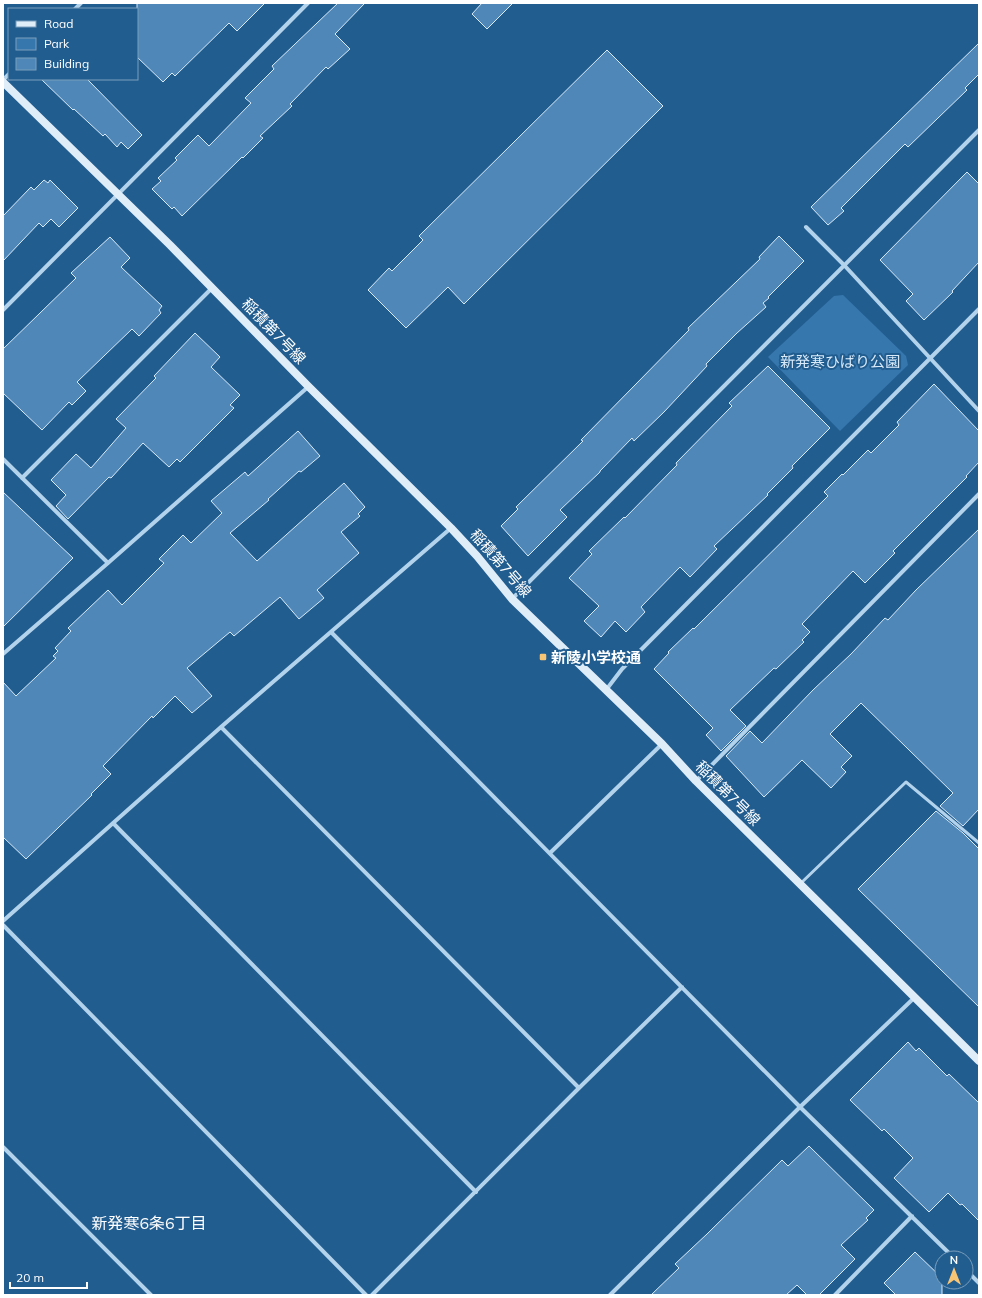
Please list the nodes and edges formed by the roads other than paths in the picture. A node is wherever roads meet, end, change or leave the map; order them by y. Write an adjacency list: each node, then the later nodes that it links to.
1 (308, 3): 4 (street)
2 (3, 81): 4 (street, 稲積第7号線)
3 (979, 130): 6 (street)
4 (118, 194): 7 (street, 稲積第7号線); 8 (street)
5 (806, 227): 6 (street)
6 (844, 265): 10 (street); 18 (street)
7 (212, 288): 11 (street, 稲積第7号線); 14 (street)
8 (3, 310)
9 (979, 310): 10 (street)
10 (930, 359): 12 (street); 21 (street)
11 (308, 386): 16 (street, 稲積第7号線); 17 (street)
12 (979, 411)
13 (3, 459): 14 (street)
14 (22, 478): 17 (street)
15 (979, 494): 24 (street)
16 (451, 528): 18 (street, 稲積第7号線); 19 (street)
17 (108, 563): 20 (street)
18 (512, 599): 21 (street, 稲積第7号線)
19 (331, 632): 22 (street); 27 (street)
20 (3, 654)
21 (606, 690): 23 (street, 稲積第7号線)
22 (221, 727): 25 (street); 34 (street)
23 (662, 744): 24 (street, 稲積第7号線); 27 (street)
24 (696, 781): 28 (street, 稲積第7号線)
25 (113, 823): 29 (street); 37 (street)
26 (979, 843): 28 (lane)
27 (550, 853): 31 (street)
28 (799, 884): 32 (street, 稲積第7号線)
29 (3, 921)
30 (3, 925): 41 (street)
31 (682, 987): 34 (street); 35 (street)
32 (914, 998): 33 (street, 稲積第7号線); 35 (street)
33 (979, 1062)
34 (578, 1088): 37 (street)
35 (800, 1107): 38 (street); 43 (street)
36 (3, 1147): 40 (street)
37 (476, 1192): 42 (street)
38 (912, 1216): 39 (street); 44 (street)
39 (946, 1250)
40 (151, 1295)
41 (366, 1295)
42 (372, 1295)
43 (610, 1295)
44 (835, 1295)

